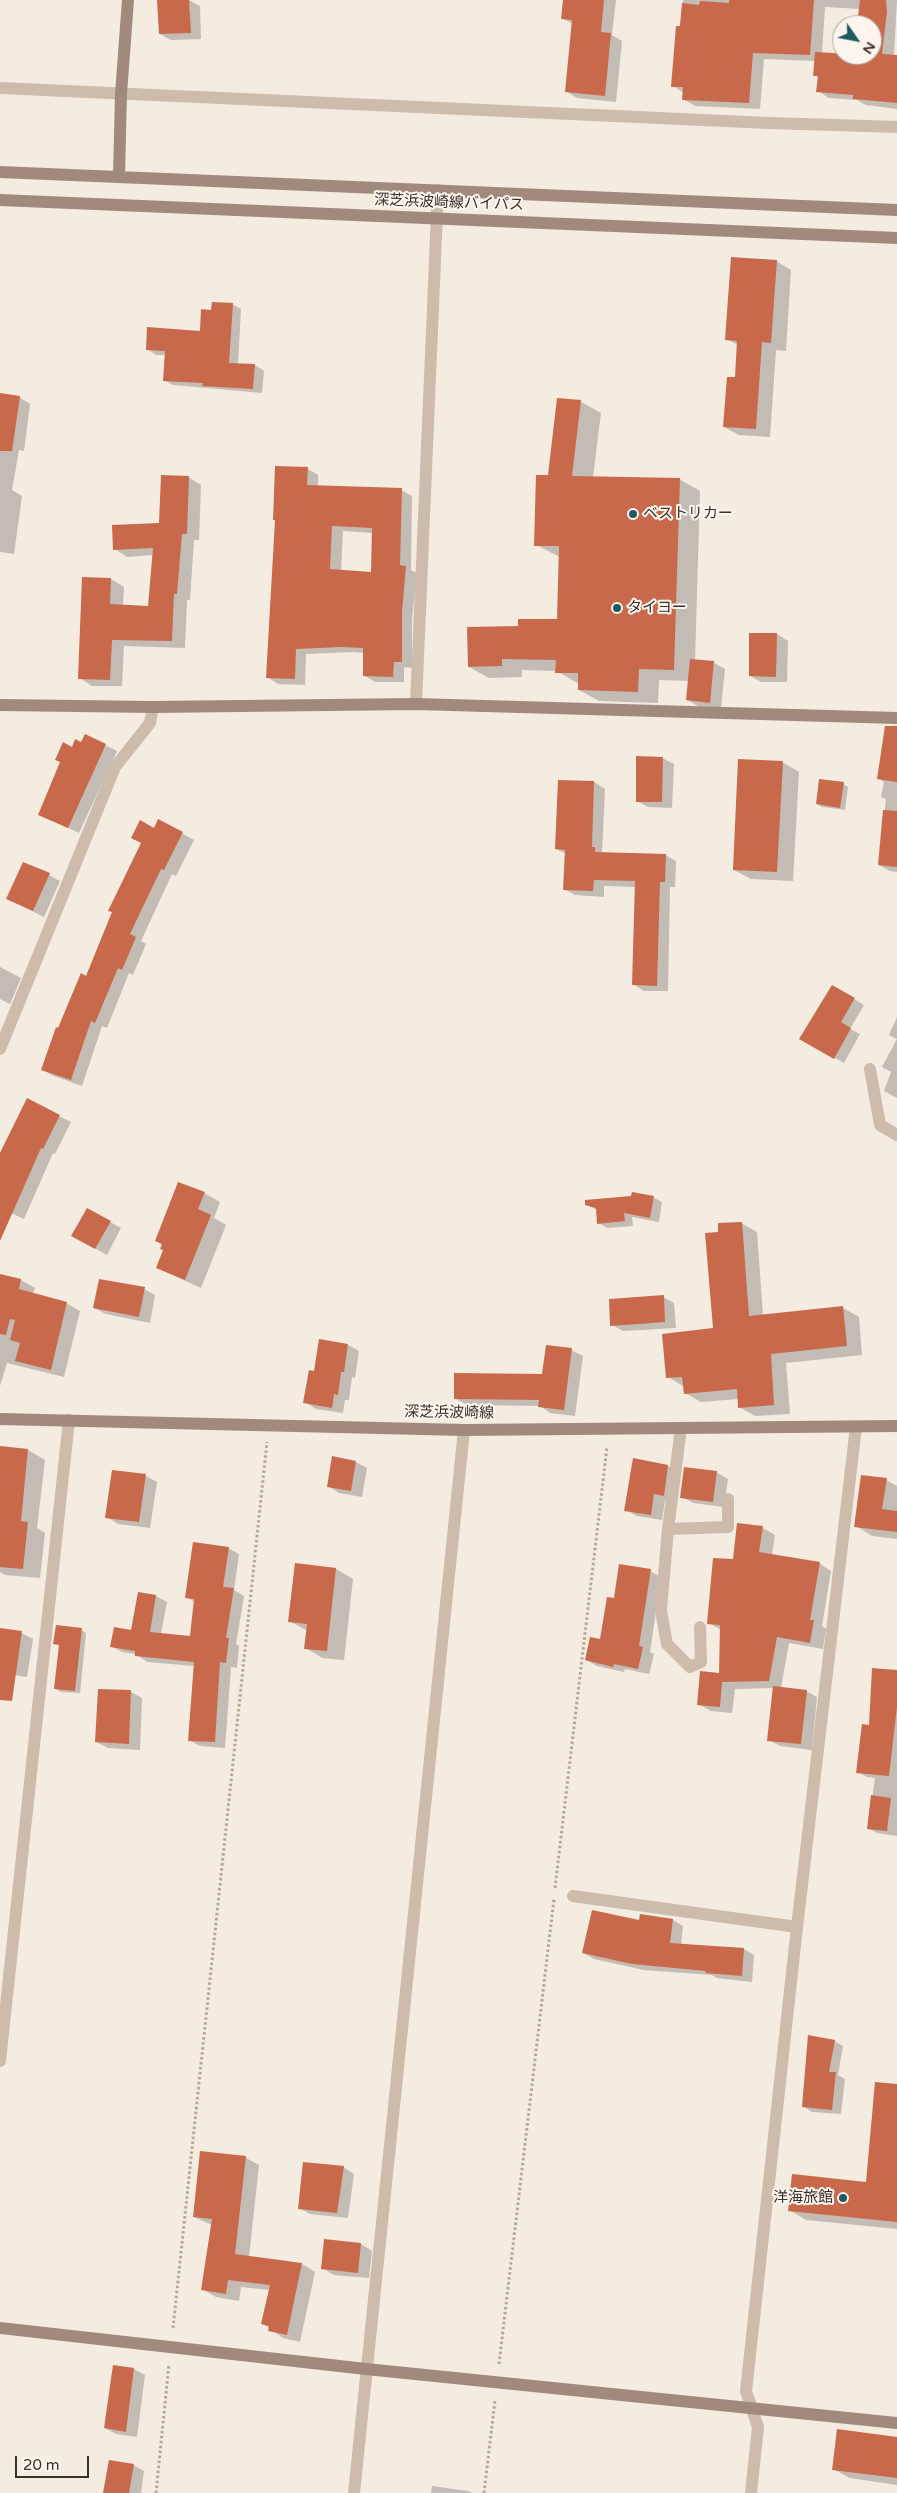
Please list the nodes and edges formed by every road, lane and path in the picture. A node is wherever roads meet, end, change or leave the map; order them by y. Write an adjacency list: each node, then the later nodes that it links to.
1 (128, 0): 3 (main road)
2 (0, 88): 3 (street)
3 (121, 94): 4 (street); 6 (main road)
4 (897, 127)
5 (0, 172): 6 (main road, 深芝浜波崎線バイパス)
6 (119, 176): 7 (main road, 深芝浜波崎線バイパス)
7 (438, 190): 9 (main road, 深芝浜波崎線バイパス); 10 (street)
8 (0, 200): 10 (main road, 深芝浜波崎線バイパス)
9 (897, 210)
10 (436, 218): 11 (main road, 深芝浜波崎線バイパス); 12 (street)
11 (897, 238)
12 (416, 704): 14 (main road); 15 (main road)
13 (0, 705): 14 (main road)
14 (153, 707): 16 (street)
15 (897, 718)
16 (0, 1049)
17 (870, 1069): 18 (street)
18 (897, 1135)
19 (0, 1418): 20 (main road, 深芝浜波崎線)
20 (68, 1420): 21 (main road, 深芝浜波崎線); 32 (street)
21 (269, 1425): 26 (main road, 深芝浜波崎線); 34 (path)
22 (897, 1426): 23 (main road, 深芝浜波崎線)
23 (856, 1427): 24 (main road, 深芝浜波崎線); 31 (street)
24 (681, 1428): 25 (main road, 深芝浜波崎線); 28 (street)
25 (609, 1429): 26 (main road, 深芝浜波崎線); 36 (path)
26 (464, 1430): 35 (street)
27 (728, 1499): 28 (street)
28 (668, 1528): 29 (street)
29 (700, 1627)
30 (573, 1896): 31 (street)
31 (797, 1926): 37 (street)
32 (0, 2061)
33 (0, 2328): 34 (main road)
34 (171, 2347): 35 (main road); 39 (path)
35 (366, 2369): 36 (main road); 40 (street)
36 (497, 2382): 37 (main road); 41 (path)
37 (752, 2407): 38 (main road); 42 (street)
38 (897, 2423)
39 (156, 2493)
40 (354, 2493)
41 (484, 2493)
42 (751, 2493)

